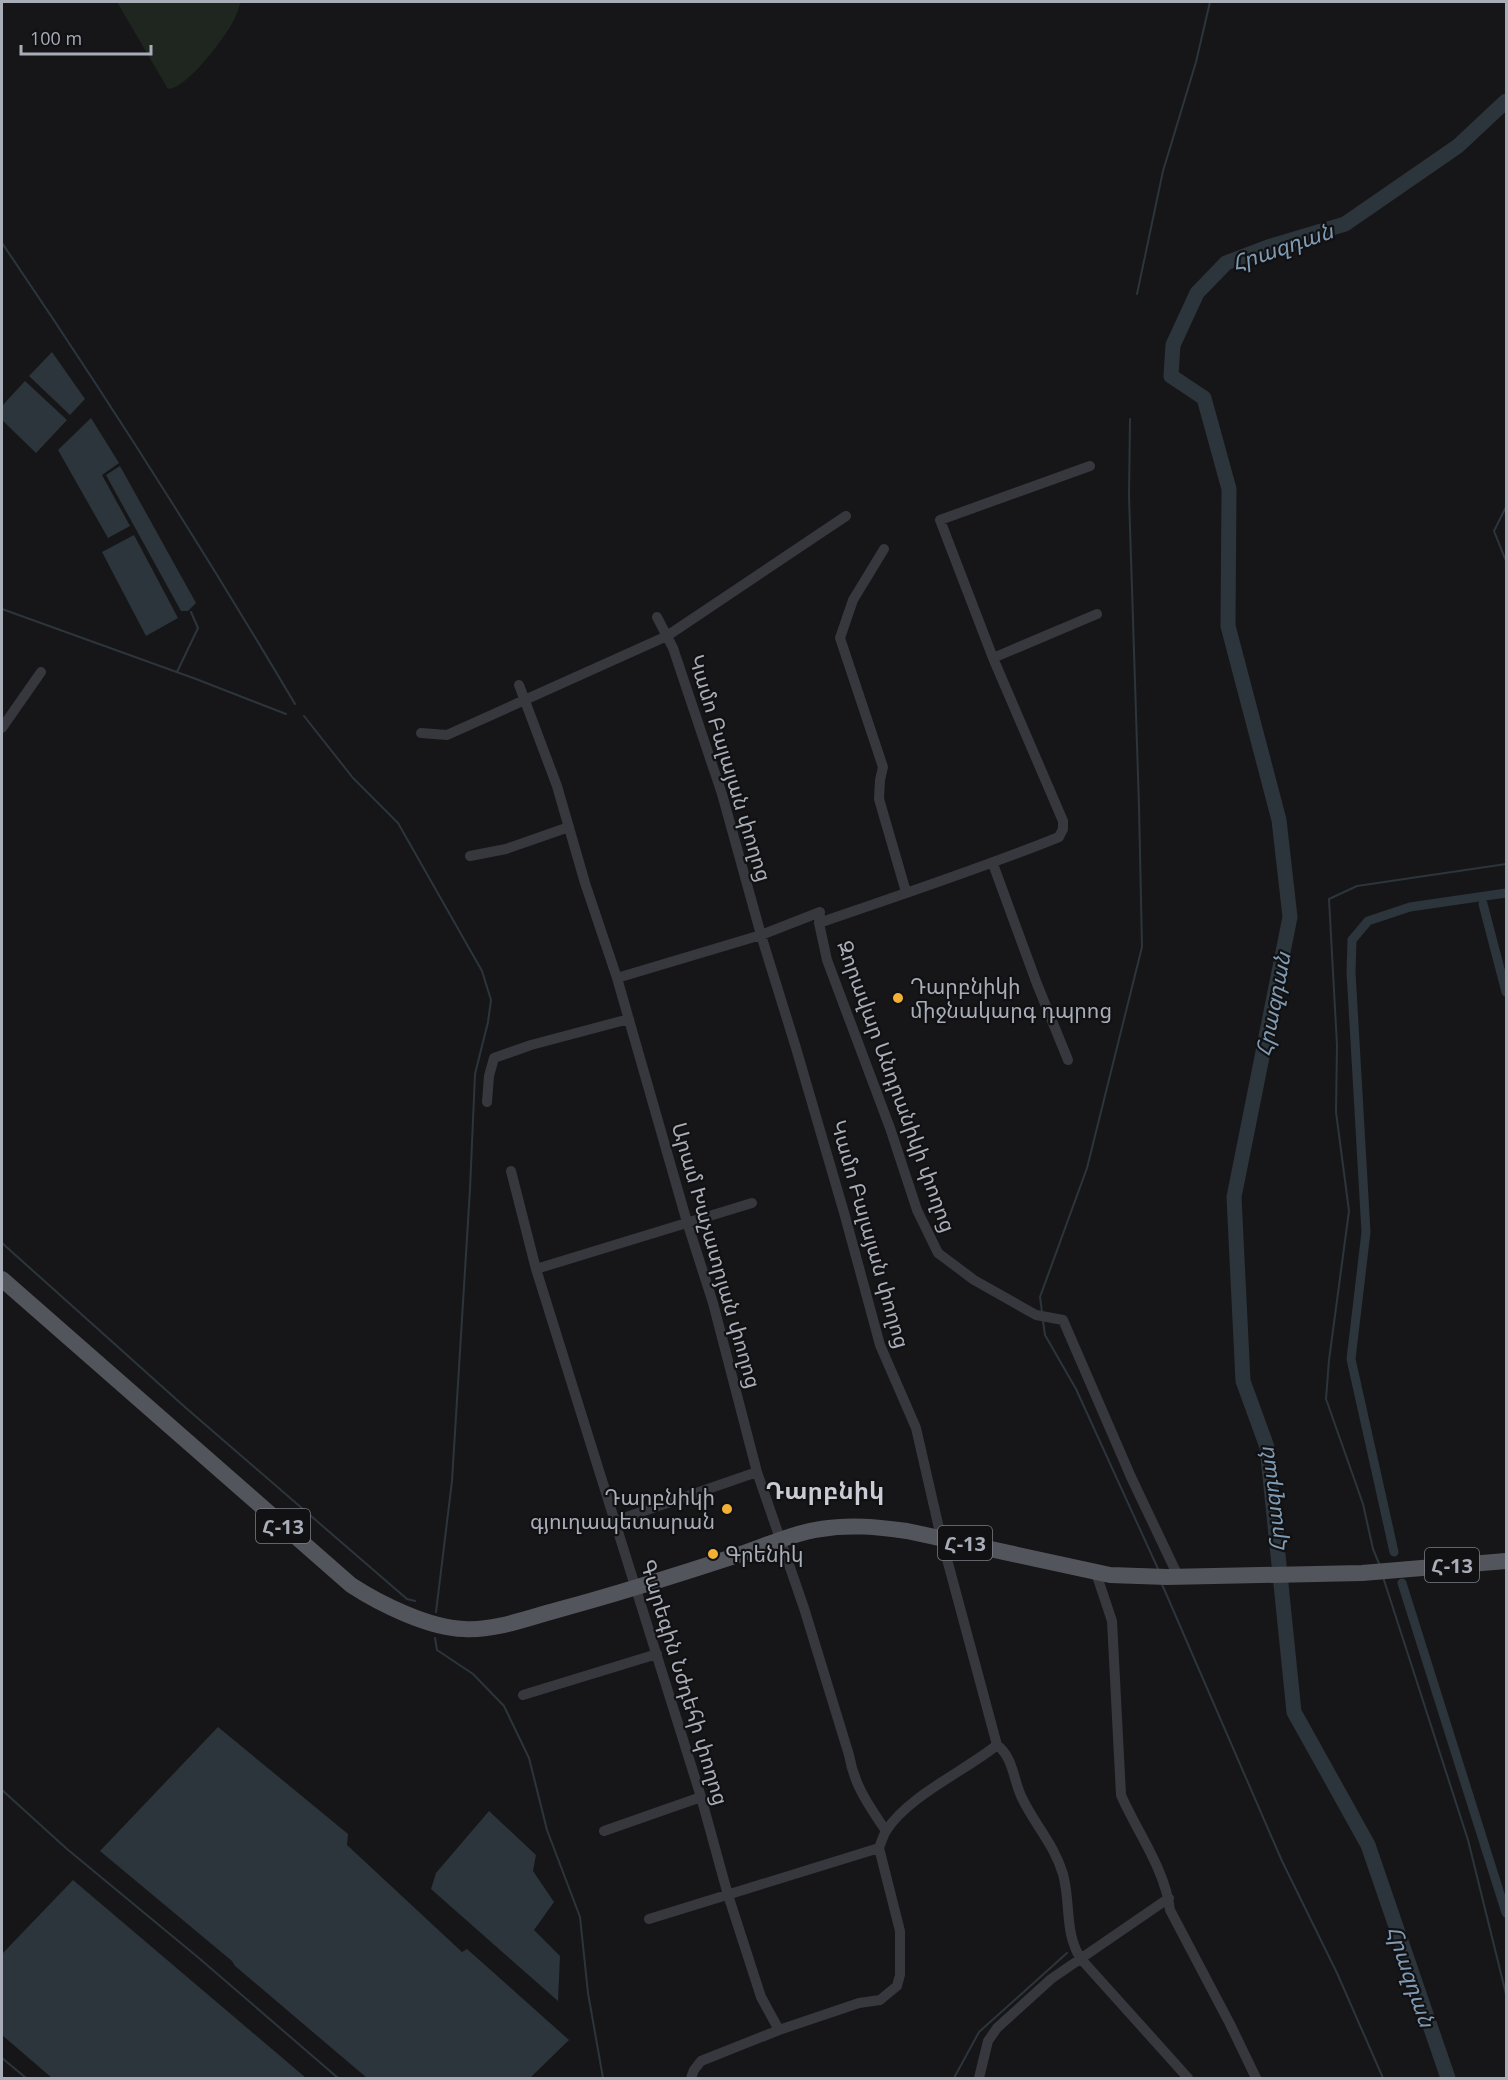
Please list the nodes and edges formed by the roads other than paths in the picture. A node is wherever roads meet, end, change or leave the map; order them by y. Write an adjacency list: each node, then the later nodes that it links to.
1 (1090, 466): 7 (street)
2 (846, 516): 6 (street)
3 (884, 549): 16 (street)
4 (1096, 614): 7 (street)
5 (657, 617): 6 (street, Կամո Բալայան փողոց)
6 (667, 636): 10 (street); 18 (street, Կամո Բալայան փողոց)
7 (993, 658): 15 (street, Զորավար Անդրանիկի փողոց)
8 (41, 672): 11 (street)
9 (519, 685): 10 (street, Արամ Խաչատրյան փողոց)
10 (524, 701): 12 (street); 13 (street, Արամ Խաչատրյան փողոց)
11 (2, 728)
12 (421, 733)
13 (569, 827): 14 (street); 19 (street, Արամ Խաչատրյան փողոց)
14 (470, 856)
15 (993, 864): 16 (street, Զորավար Անդրանիկի փողոց); 21 (street)
16 (906, 892): 17 (street, Զորավար Անդրանիկի փողոց)
17 (819, 923): 18 (street); 34 (street, Զորավար Անդրանիկի փողոց)
18 (760, 935): 19 (street); 30 (street, Կամո Բալայան փողոց)
19 (617, 978): 20 (street, Արամ Խաչատրյան փողոց)
20 (629, 1019): 22 (street); 25 (street, Արամ Խաչատրյան փողոց)
21 (1068, 1060)
22 (487, 1102)
23 (511, 1171): 26 (street, Գարեգին Նժդեհի փողոց)
24 (752, 1203): 25 (street)
25 (687, 1222): 26 (street); 28 (street, Արամ Խաչատրյան փողոց)
26 (536, 1269): 29 (street, Գարեգին Նժդեհի փողոց)
27 (2, 1279): 35 (main road, Հ-13)
28 (757, 1472): 29 (street); 31 (street, Արամ Խաչատրյան փողոց)
29 (615, 1521): 35 (street, Գարեգին Նժդեհի փողոց)
30 (941, 1537): 31 (main road, Հ-13); 33 (main road, Հ-13); 38 (street, Կամո Բալայան փողոց)
31 (780, 1541): 35 (main road, Հ-13); 41 (street, Արամ Խաչատրյան փողոց)
32 (1506, 1561): 34 (main road, Հ-13)
33 (1096, 1573): 34 (main road, Հ-13); 44 (street)
34 (1172, 1577)
35 (635, 1588): 36 (street, Գարեգին Նժդեհի փողոց)
36 (657, 1654): 37 (street); 39 (street, Գարեգին Նժդեհի փողոց)
37 (523, 1695)
38 (997, 1745): 41 (street); 46 (street, Կամո Բալայան փողոց)
39 (701, 1797): 40 (street); 43 (street, Գարեգին Նժդեհի փողոց)
40 (604, 1831)
41 (886, 1831): 42 (street)
42 (879, 1848): 43 (street); 47 (street)
43 (728, 1895): 45 (street); 47 (street, Գարեգին Նժդեհի փողոց)
44 (1169, 1898): 46 (street); 51 (street)
45 (649, 1919)
46 (1081, 1959): 49 (street); 50 (street)
47 (779, 2030): 48 (street)
48 (691, 2079)
49 (979, 2079)
50 (1188, 2079)
51 (1256, 2079)

